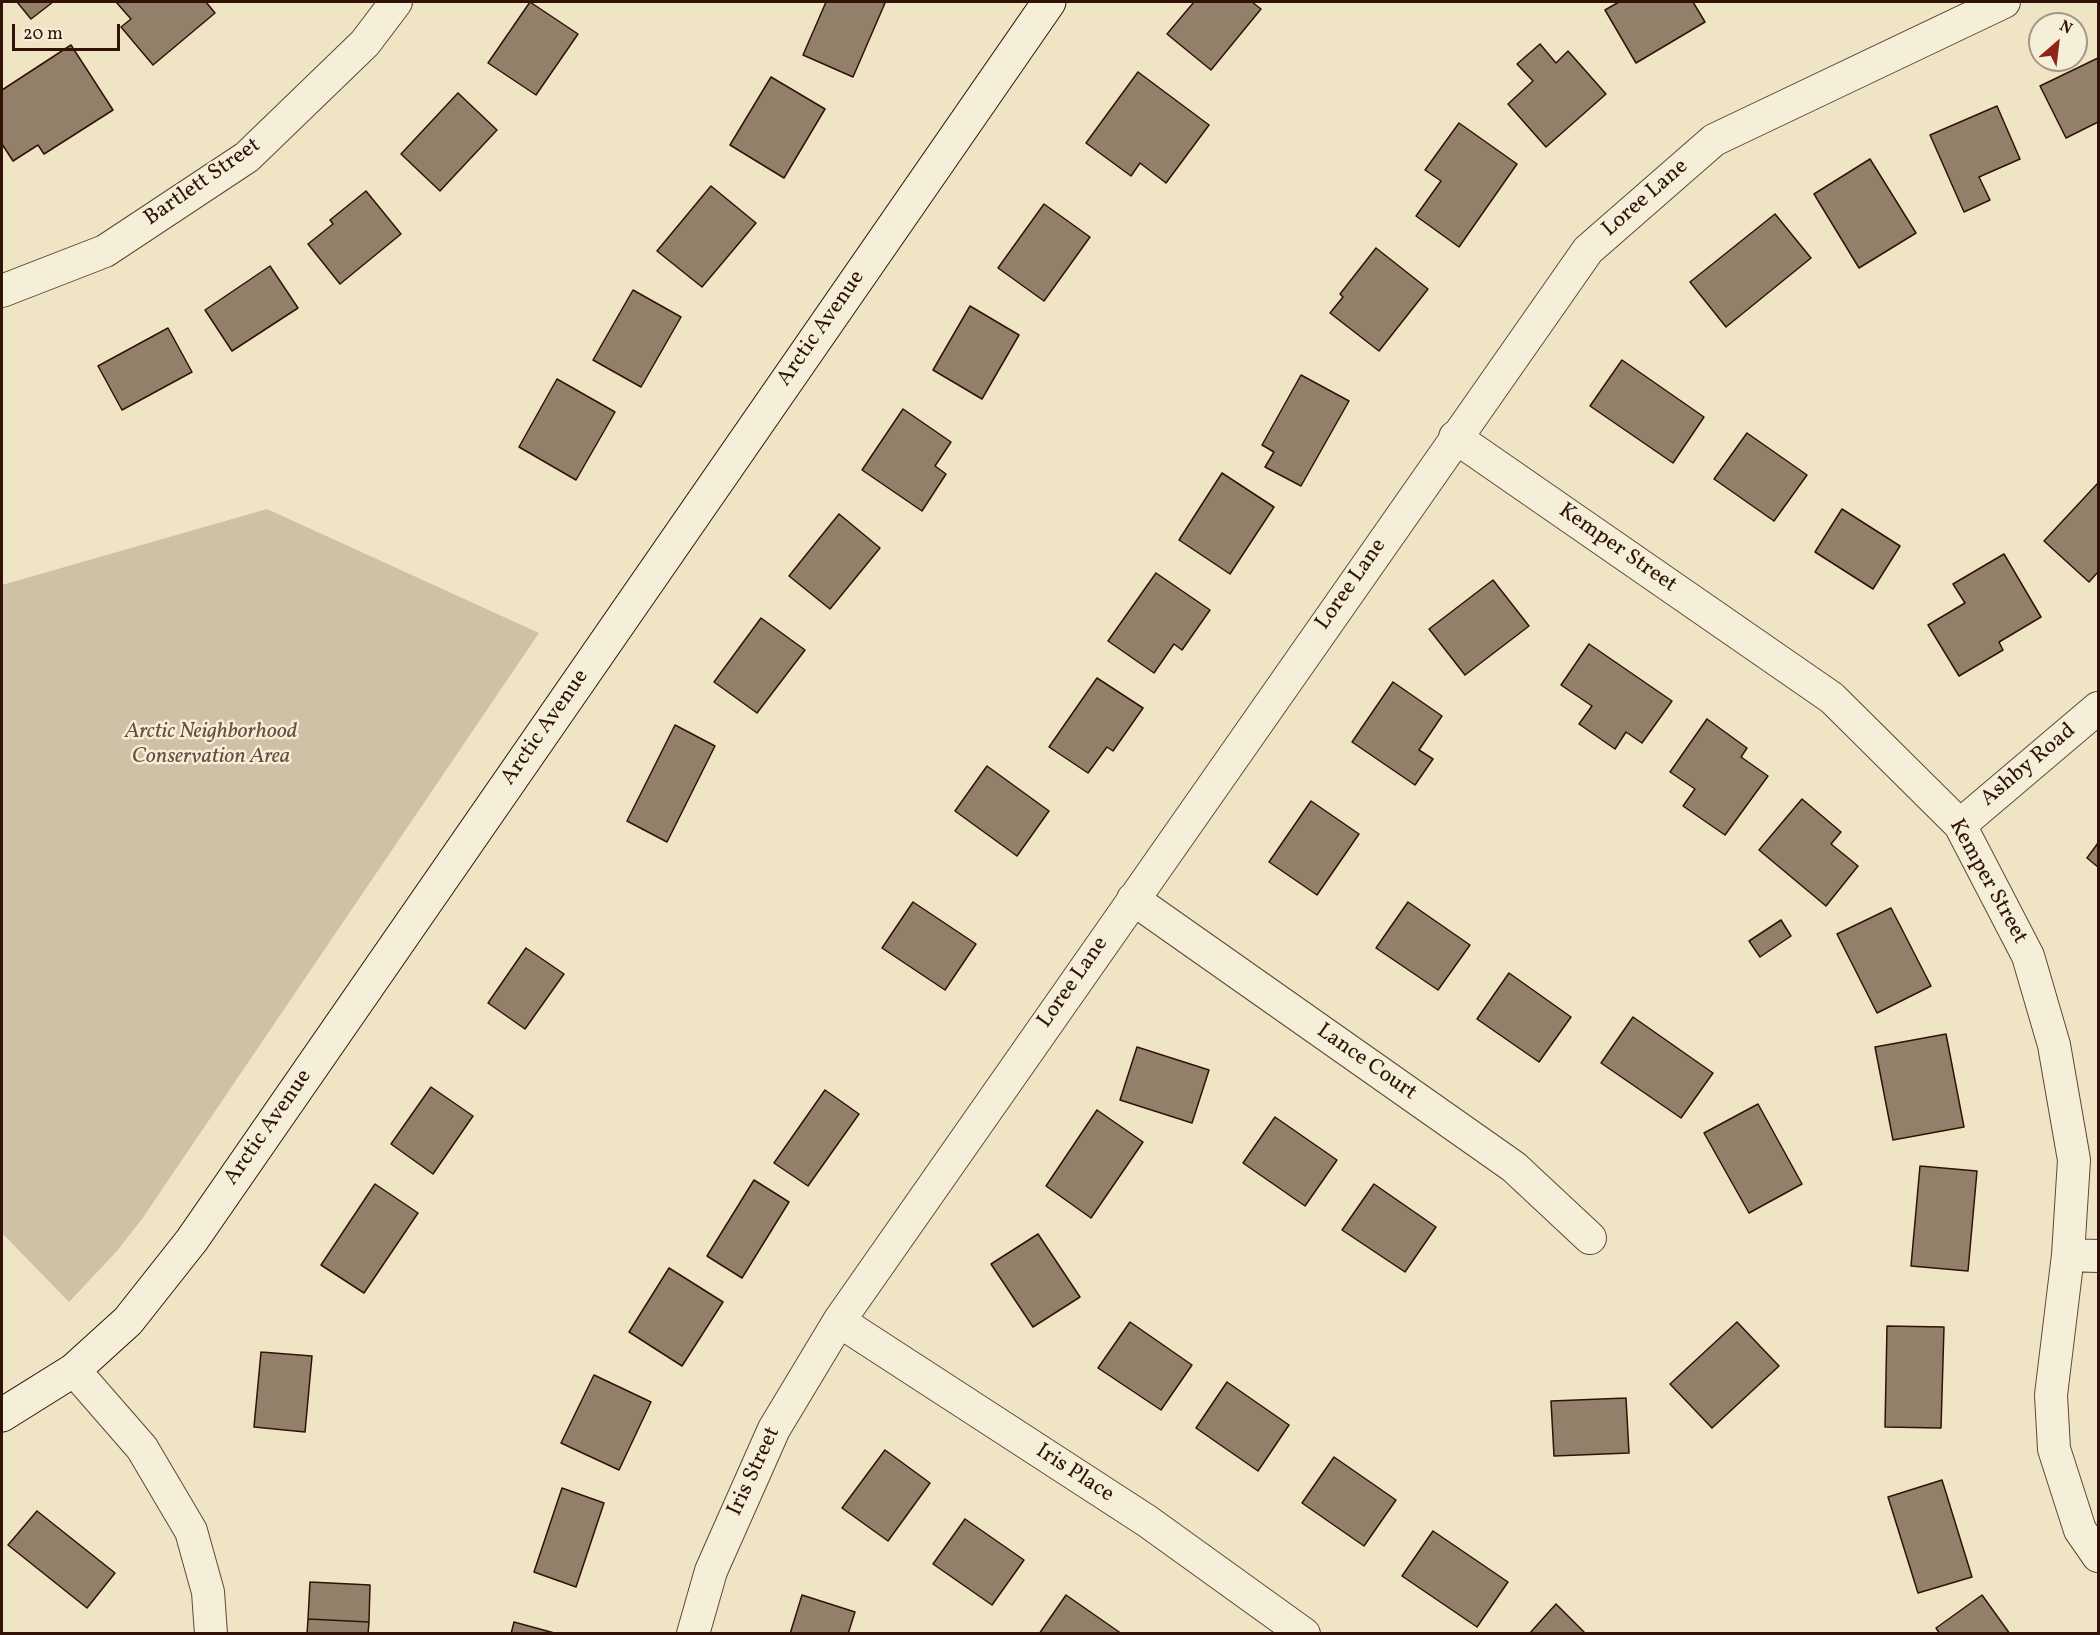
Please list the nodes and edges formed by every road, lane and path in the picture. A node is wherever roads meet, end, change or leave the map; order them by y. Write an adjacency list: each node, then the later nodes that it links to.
1 (396, 2): 4 (street, Bartlett Street)
2 (1049, 2): 13 (street, Arctic Avenue)
3 (2004, 2): 5 (street, Loree Lane)
4 (2, 291)
5 (1455, 437): 7 (street, Kemper Street); 8 (street, Loree Lane)
6 (2098, 708): 7 (street, Ashby Road)
7 (1960, 825): 10 (street, Kemper Street)
8 (1133, 899): 9 (street, Lance Court); 12 (street, Loree Lane)
9 (1590, 1238)
10 (2068, 1256): 11 (street); 15 (street, Kemper Street)
11 (2098, 1256)
12 (839, 1321): 17 (street, Iris Street); 18 (street, Iris Place)
13 (74, 1370): 14 (street, Arctic Avenue); 16 (street)
14 (2, 1415)
15 (2098, 1556)
16 (211, 1634)
17 (693, 1634)
18 (1304, 1634)

